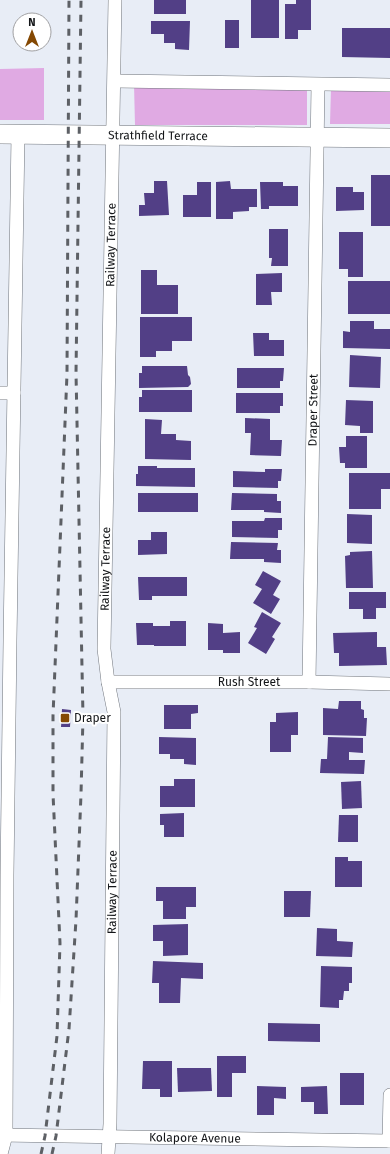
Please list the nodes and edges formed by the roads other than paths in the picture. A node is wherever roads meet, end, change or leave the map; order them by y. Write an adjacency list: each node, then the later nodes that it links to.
1 (115, 0): 2 (street, Railway Terrace)
2 (115, 81): 3 (street); 6 (street, Railway Terrace)
3 (318, 85): 4 (street); 7 (street)
4 (390, 85)
5 (9, 135): 6 (main road, Strathfield Terrace); 10 (street)
6 (112, 136): 7 (main road, Strathfield Terrace); 12 (street, Railway Terrace)
7 (317, 138): 8 (main road, Strathfield Terrace); 13 (street, Draper Street)
8 (390, 138)
9 (0, 393): 10 (street)
10 (14, 393): 11 (street)
11 (5, 641): 15 (street)
12 (108, 682): 13 (street, Rush Street); 18 (street, Railway Terrace)
13 (309, 682): 14 (street, Rush Street)
14 (390, 684)
15 (3, 875): 17 (street)
16 (390, 1095): 19 (street)
17 (3, 1135): 18 (street, Kolapore Avenue); 20 (street)
18 (110, 1137): 19 (street, Kolapore Avenue); 21 (street, Railway Terrace)
19 (390, 1141)
20 (1, 1154)
21 (108, 1154)

